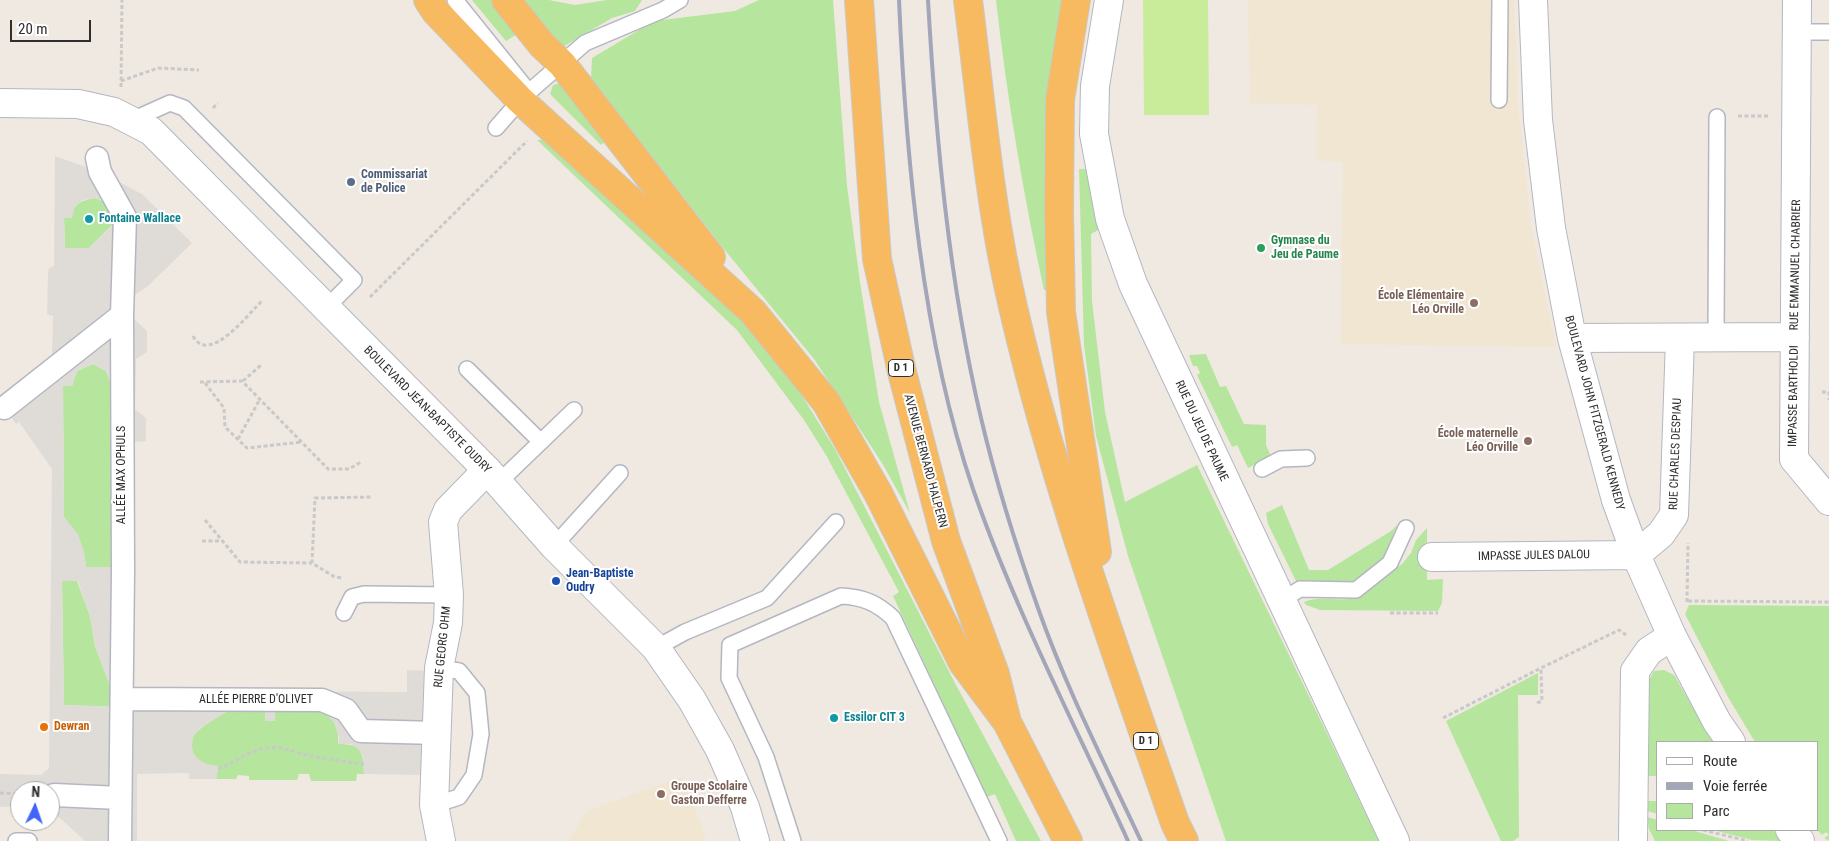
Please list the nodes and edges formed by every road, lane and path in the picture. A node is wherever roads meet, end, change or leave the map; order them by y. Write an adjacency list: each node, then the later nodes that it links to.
1 (122, 0): 17 (path)
2 (428, 0): 19 (highway)
3 (455, 0): 19 (lane)
4 (506, 0): 15 (highway)
5 (680, 0): 15 (lane)
6 (859, 0): 80 (highway, AVENUE BERNARD HALPERN / D 1)
7 (968, 0): 72 (highway, D 1)
8 (1076, 0): 72 (highway)
9 (1109, 0): 66 (street, RUE DU JEU DE PAUME)
10 (1500, 0): 20 (lane)
11 (1533, 0): 36 (street, BOULEVARD JOHN FITZGERALD KENNEDY)
12 (1796, 0): 13 (street, RUE EMMANUEL CHABRIER)
13 (1796, 32): 14 (lane); 35 (street, RUE EMMANUEL CHABRIER)
14 (1829, 32)
15 (562, 64): 19 (lane); 31 (highway)
16 (199, 70): 17 (path)
17 (121, 81): 18 (path)
18 (121, 94)
19 (524, 96): 25 (lane); 31 (highway)
20 (1499, 100)
21 (0, 103): 24 (street, BOULEVARD JEAN-BAPTISTE OUDRY)
22 (1772, 116): 23 (path)
23 (1717, 117): 34 (lane)
24 (132, 120): 30 (street, BOULEVARD JEAN-BAPTISTE OUDRY); 30 (lane)
25 (496, 128)
26 (529, 139): 29 (path)
27 (97, 158): 32 (street, ALLÉE MAX OPHULS)
28 (262, 301): 33 (path)
29 (364, 303)
30 (326, 308): 51 (street, BOULEVARD JEAN-BAPTISTE OUDRY)
31 (753, 312): 80 (highway)
32 (122, 315): 42 (street); 77 (street, ALLÉE MAX OPHULS)
33 (193, 336)
34 (1716, 337): 35 (street, RUE EMMANUEL CHABRIER); 37 (street, RUE EMMANUEL CHABRIER)
35 (1795, 337): 53 (street, IMPASSE BARTHOLDI)
36 (1572, 338): 37 (street, RUE EMMANUEL CHABRIER); 61 (street, BOULEVARD JOHN FITZGERALD KENNEDY)
37 (1680, 338): 61 (street, RUE CHARLES DESPIAU)
38 (260, 365): 40 (path)
39 (467, 369): 46 (lane)
40 (242, 382): 41 (path); 44 (path)
41 (260, 399): 44 (path); 45 (path)
42 (4, 408)
43 (574, 410): 46 (lane)
44 (238, 440): 45 (path)
45 (302, 442): 48 (path)
46 (541, 442): 51 (lane)
47 (1307, 458): 49 (lane)
48 (361, 462)
49 (1262, 469)
50 (620, 472): 60 (lane)
51 (493, 477): 60 (street, BOULEVARD JEAN-BAPTISTE OUDRY); 65 (street, RUE GEORG OHM)
52 (372, 496): 63 (path)
53 (1829, 501)
54 (205, 520): 58 (path)
55 (836, 522): 73 (lane)
56 (1406, 528): 66 (lane)
57 (1688, 534): 67 (path)
58 (221, 540): 59 (path); 63 (path)
59 (202, 541)
60 (554, 546): 73 (street, BOULEVARD JEAN-BAPTISTE OUDRY)
61 (1636, 555): 62 (street, IMPASSE JULES DALOU); 71 (street, BOULEVARD JOHN FITZGERALD KENNEDY)
62 (1432, 557)
63 (312, 563): 64 (path)
64 (349, 578)
65 (448, 595): 68 (lane); 75 (street, RUE GEORG OHM)
66 (1281, 601): 100 (street, RUE DU JEU DE PAUME)
67 (1829, 602)
68 (344, 613)
69 (1390, 613): 70 (path)
70 (1438, 613)
71 (1672, 636): 74 (street); 82 (street, BOULEVARD JOHN FITZGERALD KENNEDY)
72 (1111, 640): 99 (highway, D 1)
73 (656, 648): 95 (street, BOULEVARD JEAN-BAPTISTE OUDRY)
74 (1649, 652): 76 (path); 90 (street)
75 (439, 668): 81 (street, RUE GEORG OHM); 87 (lane)
76 (1541, 668): 78 (path); 79 (path)
77 (122, 699): 81 (street, ALLÉE PIERRE D'OLIVET); 86 (street, ALLÉE MAX OPHULS)
78 (1537, 703)
79 (1443, 718)
80 (1007, 722): 98 (highway, AVENUE BERNARD HALPERN / D 1)
81 (436, 733): 87 (street, RUE GEORG OHM)
82 (1730, 741)
83 (364, 764): 84 (path)
84 (218, 769)
85 (60, 795): 86 (street)
86 (120, 798): 93 (street, ALLÉE MAX OPHULS)
87 (434, 805): 94 (street, RUE GEORG OHM)
88 (1707, 831): 101 (path)
89 (1791, 831): 102 (street)
90 (1637, 838)
91 (16, 841): 92 (lane)
92 (29, 841)
93 (120, 841)
94 (441, 841)
95 (755, 841)
96 (793, 841): 97 (lane)
97 (999, 841)
98 (1068, 841)
99 (1184, 841)
100 (1395, 841)
101 (1748, 841)
102 (1800, 841)

